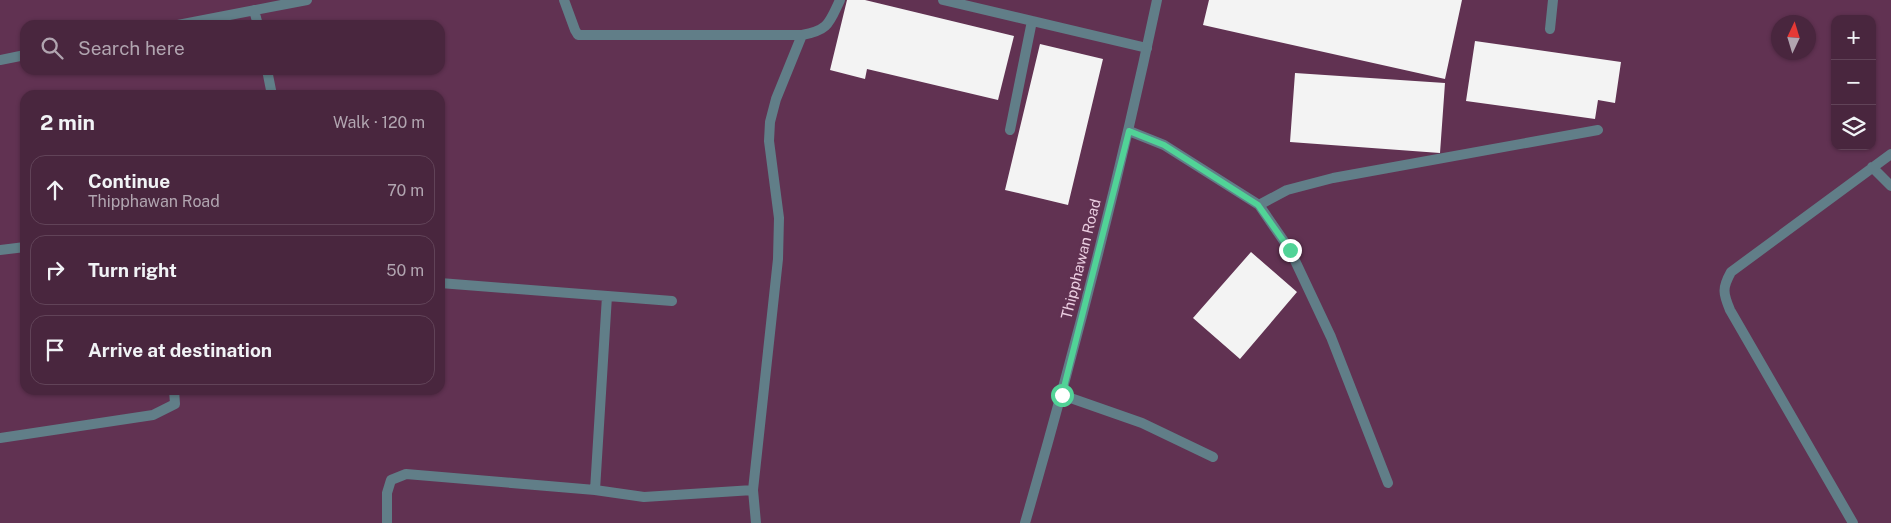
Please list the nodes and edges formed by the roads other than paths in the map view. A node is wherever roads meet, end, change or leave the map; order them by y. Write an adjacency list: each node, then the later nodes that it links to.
1 (302, 0): 7 (street)
2 (564, 0): 12 (street)
3 (840, 0): 12 (street)
4 (943, 0): 10 (street)
5 (1157, 0): 13 (street, Thipphawan Road)
6 (1553, 0): 11 (street)
7 (254, 10): 8 (street); 9 (street)
8 (203, 20)
9 (257, 20)
10 (1032, 21): 13 (street); 18 (street)
11 (1550, 29)
12 (802, 35): 36 (street)
13 (1147, 48): 20 (street, Thipphawan Road)
14 (20, 56): 15 (street)
15 (0, 60)
16 (268, 75): 17 (street)
17 (271, 90)
18 (1010, 130)
19 (1598, 130): 24 (street)
20 (1129, 131): 24 (street); 31 (street, Thipphawan Road)
21 (1891, 154): 22 (street)
22 (1872, 167): 23 (street); 40 (street)
23 (1891, 186)
24 (1258, 205): 34 (street)
25 (20, 247): 26 (street)
26 (0, 250)
27 (445, 284): 28 (street)
28 (607, 296): 29 (street); 35 (street)
29 (672, 301)
30 (174, 395): 32 (street)
31 (1062, 395): 33 (street); 39 (street, Thipphawan Road)
32 (0, 438)
33 (1213, 457)
34 (1388, 483)
35 (595, 490): 36 (street); 37 (street)
36 (753, 490): 38 (street)
37 (388, 523)
38 (756, 523)
39 (1025, 523)
40 (1853, 523)

